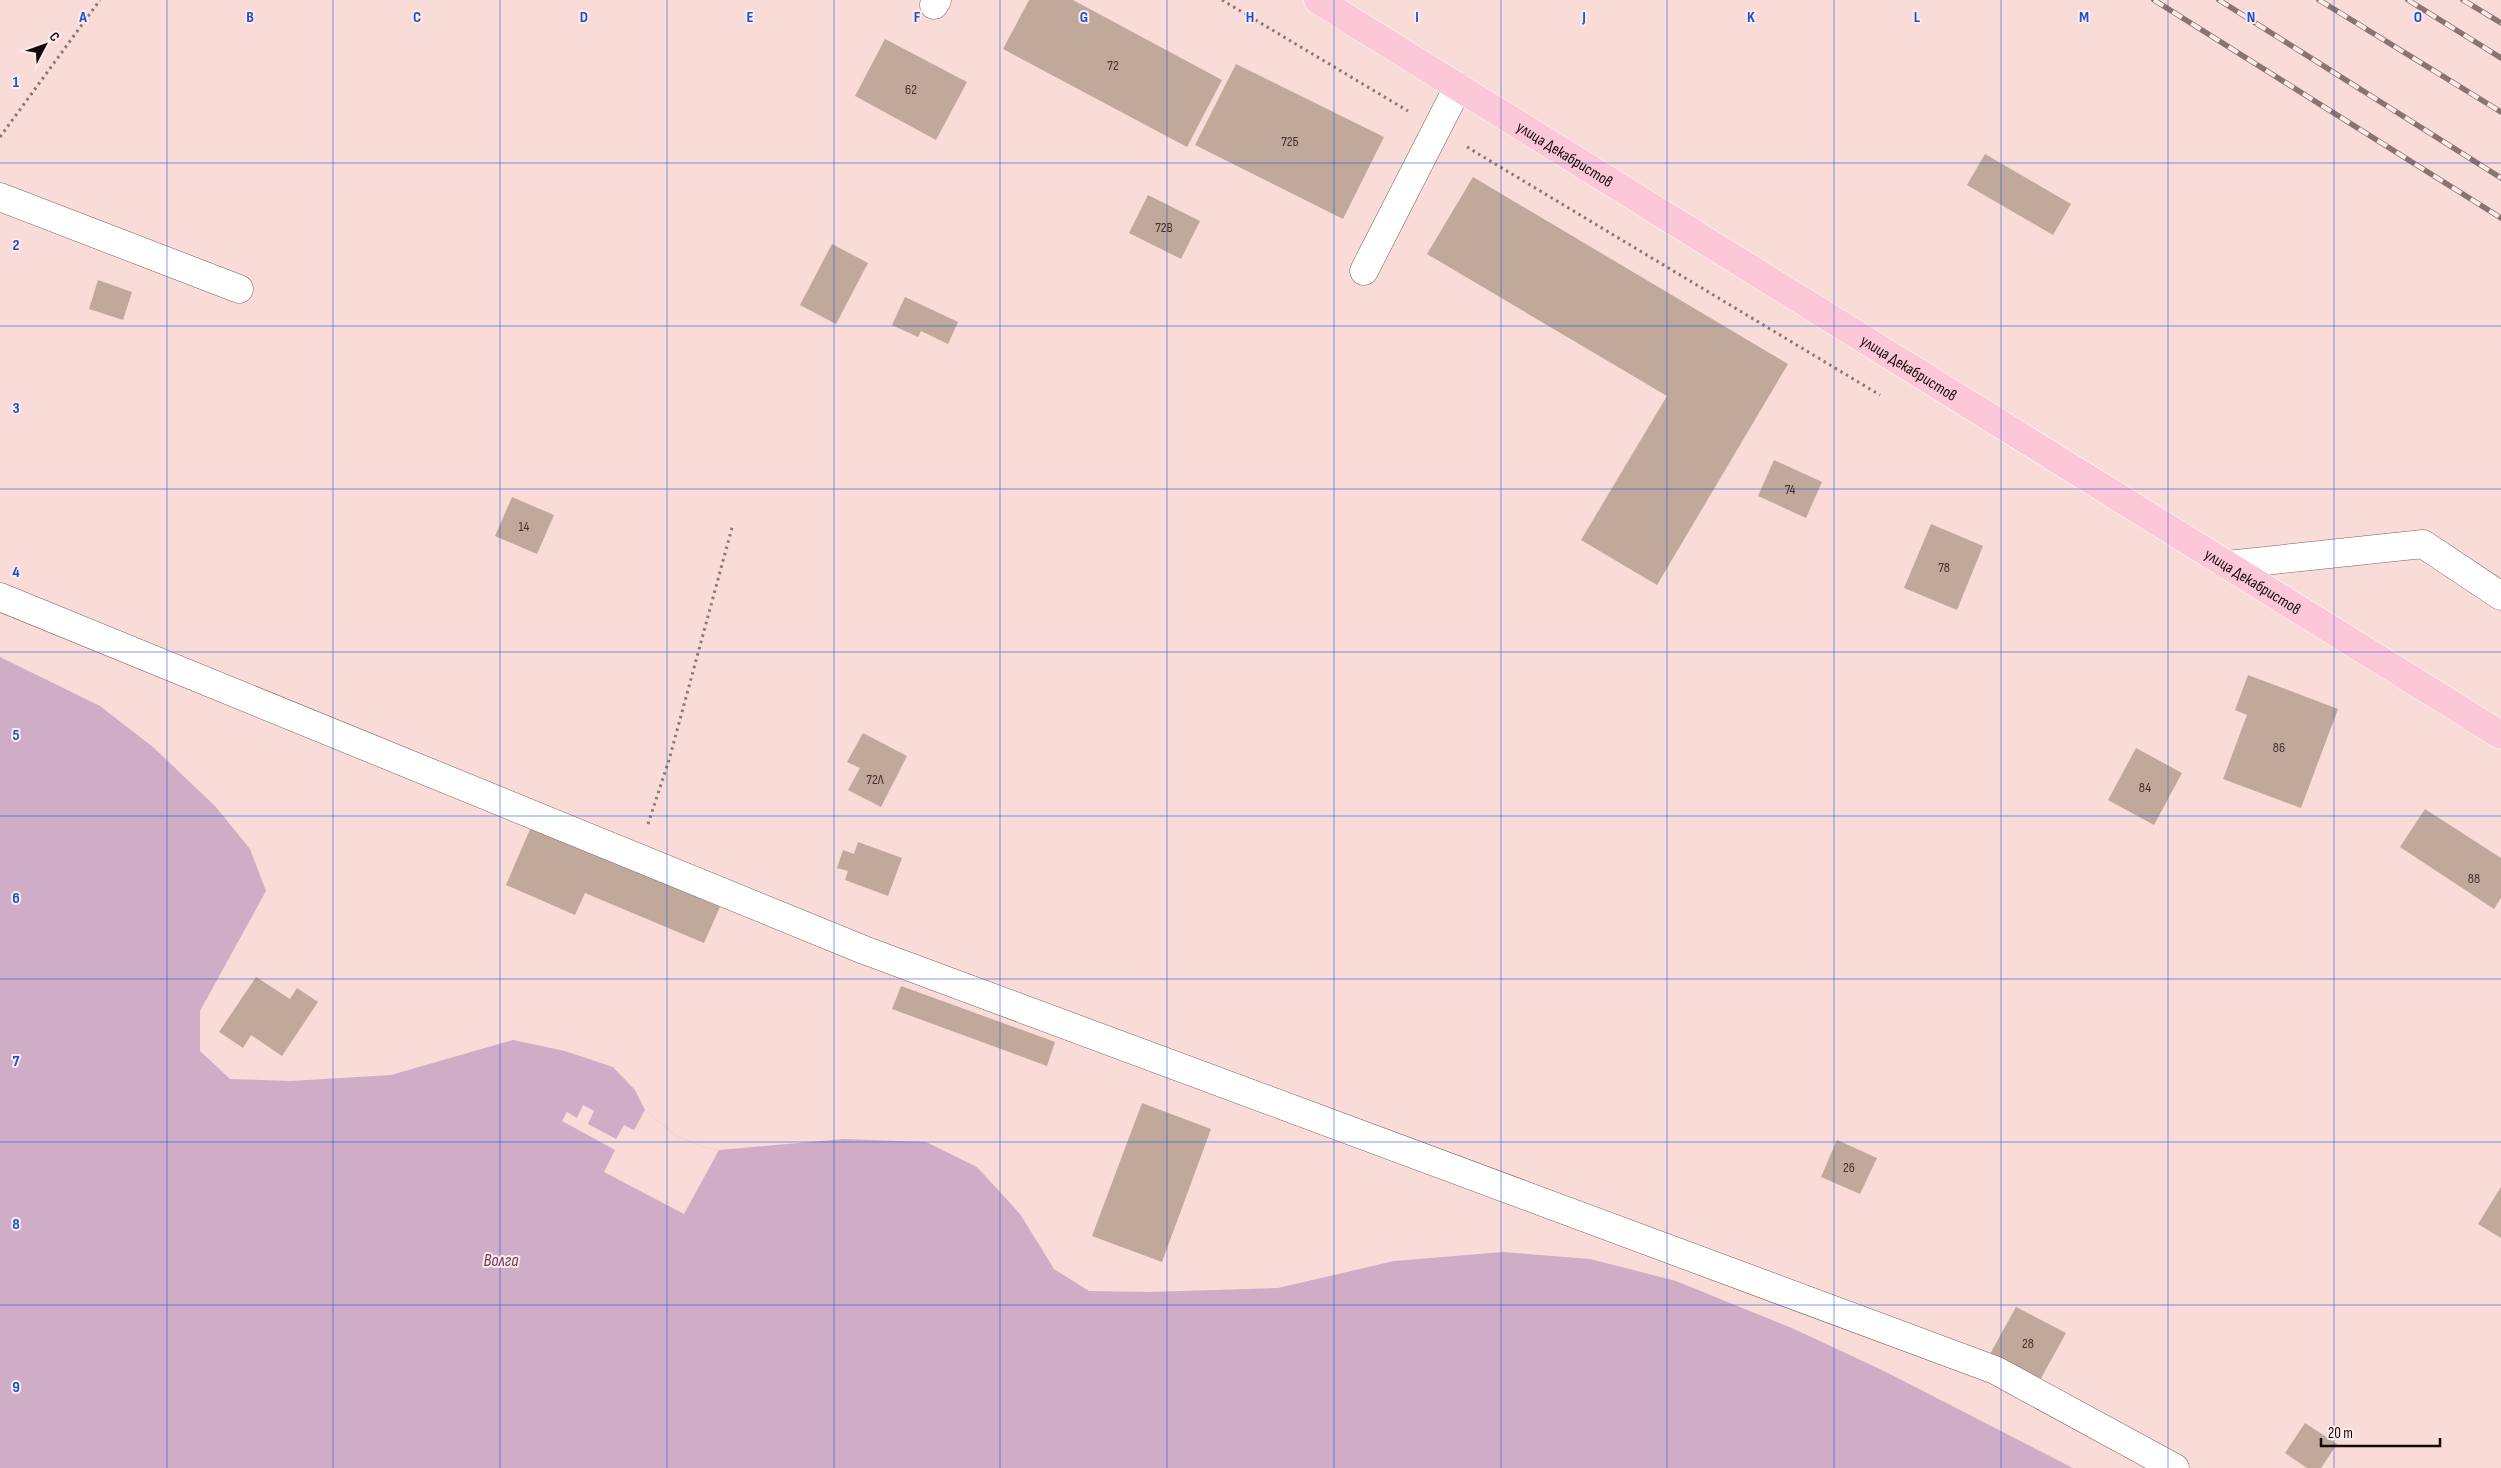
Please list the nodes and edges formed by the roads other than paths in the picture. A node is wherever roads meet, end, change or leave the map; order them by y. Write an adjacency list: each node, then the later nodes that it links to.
1 (1318, 0): 2 (main road, улица Декабристов)
2 (1458, 86): 4 (street); 6 (main road, улица Декабристов)
3 (0, 197): 5 (street)
4 (1364, 271)
5 (239, 289)
6 (2228, 565): 7 (street); 9 (main road, улица Декабристов)
7 (2501, 596)
8 (0, 597): 10 (street)
9 (2501, 735)
10 (2175, 1468)

